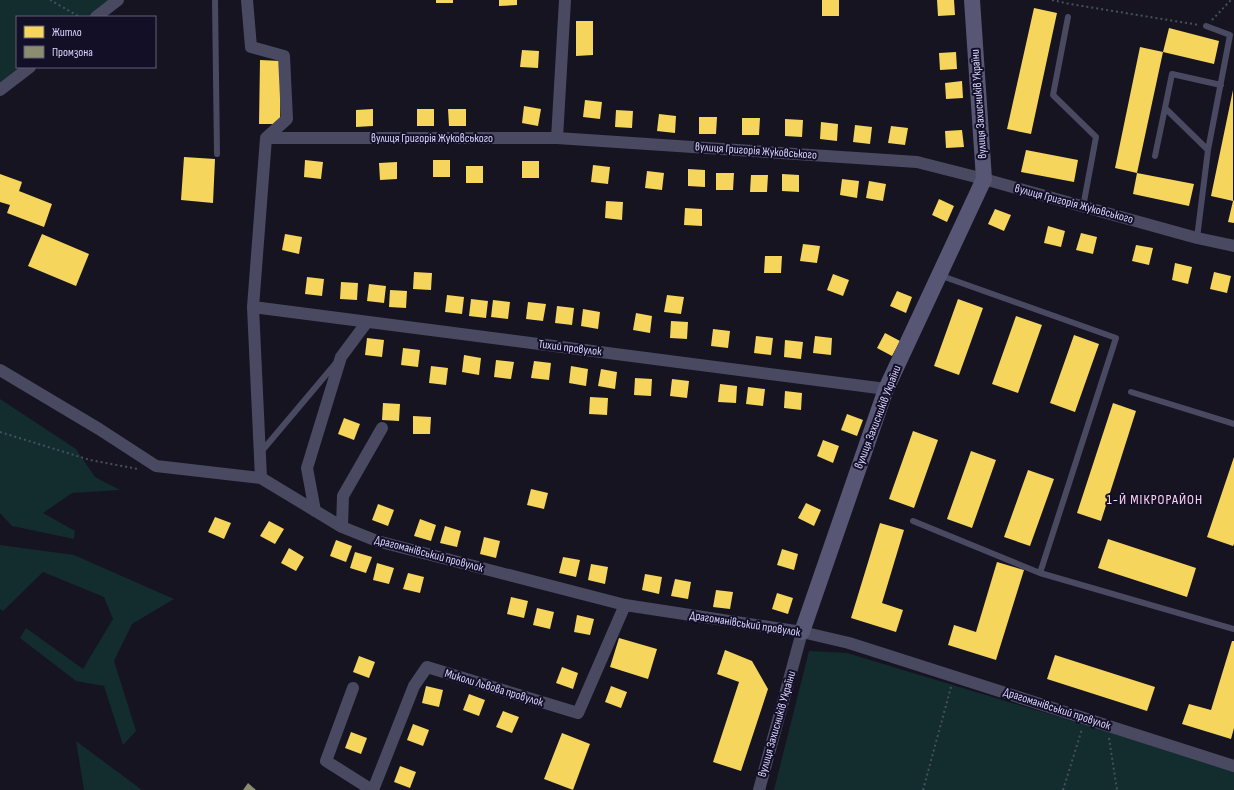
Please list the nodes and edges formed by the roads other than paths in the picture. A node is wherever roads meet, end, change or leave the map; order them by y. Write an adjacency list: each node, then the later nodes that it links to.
1 (118, 0): 6 (street)
2 (215, 0): 16 (lane)
3 (246, 0): 13 (street)
4 (565, 0): 14 (street)
5 (972, 0): 18 (street, вулиця Захисників України)
6 (97, 16)
7 (1068, 17): 19 (lane)
8 (1206, 26): 10 (lane)
9 (29, 68): 11 (street)
10 (1221, 85): 12 (lane); 15 (lane)
11 (0, 90)
12 (1164, 108): 15 (lane); 17 (lane)
13 (266, 138): 14 (street, вулиця Григорія Жуковського); 23 (street)
14 (557, 138): 18 (street, вулиця Григорія Жуковського)
15 (1208, 150): 20 (lane)
16 (217, 154)
17 (1155, 156)
18 (984, 179): 19 (street, вулиця Григорія Жуковського); 22 (street, вулиця Захисників України)
19 (1083, 206): 20 (street, вулиця Григорія Жуковського)
20 (1197, 238): 21 (street, вулиця Григорія Жуковського)
21 (1234, 246)
22 (939, 275): 27 (street, вулиця Захисників України); 36 (lane)
23 (253, 307): 24 (street, Тихий провулок); 31 (street)
24 (368, 322): 25 (street); 27 (street, Тихий провулок)
25 (341, 357): 31 (lane); 33 (street)
26 (0, 370): 32 (street)
27 (886, 389): 39 (street, вулиця Захисників України)
28 (1131, 392): 29 (lane)
29 (1234, 424)
30 (382, 428): 35 (street)
31 (260, 454): 32 (street)
32 (261, 478): 33 (street, Драгоманівський провулок)
33 (315, 511): 35 (street, Драгоманівський провулок)
34 (913, 521): 36 (lane)
35 (342, 527): 37 (street, Драгоманівський провулок)
36 (1040, 573): 38 (lane)
37 (625, 605): 39 (street, Драгоманівський провулок); 42 (street, Миколи Львова провулок)
38 (1234, 629)
39 (802, 632): 41 (street, Драгоманівський провулок); 43 (street, вулиця Захисників України)
40 (353, 688): 42 (street, Миколи Львова провулок)
41 (1234, 766)
42 (373, 790)
43 (759, 790)

